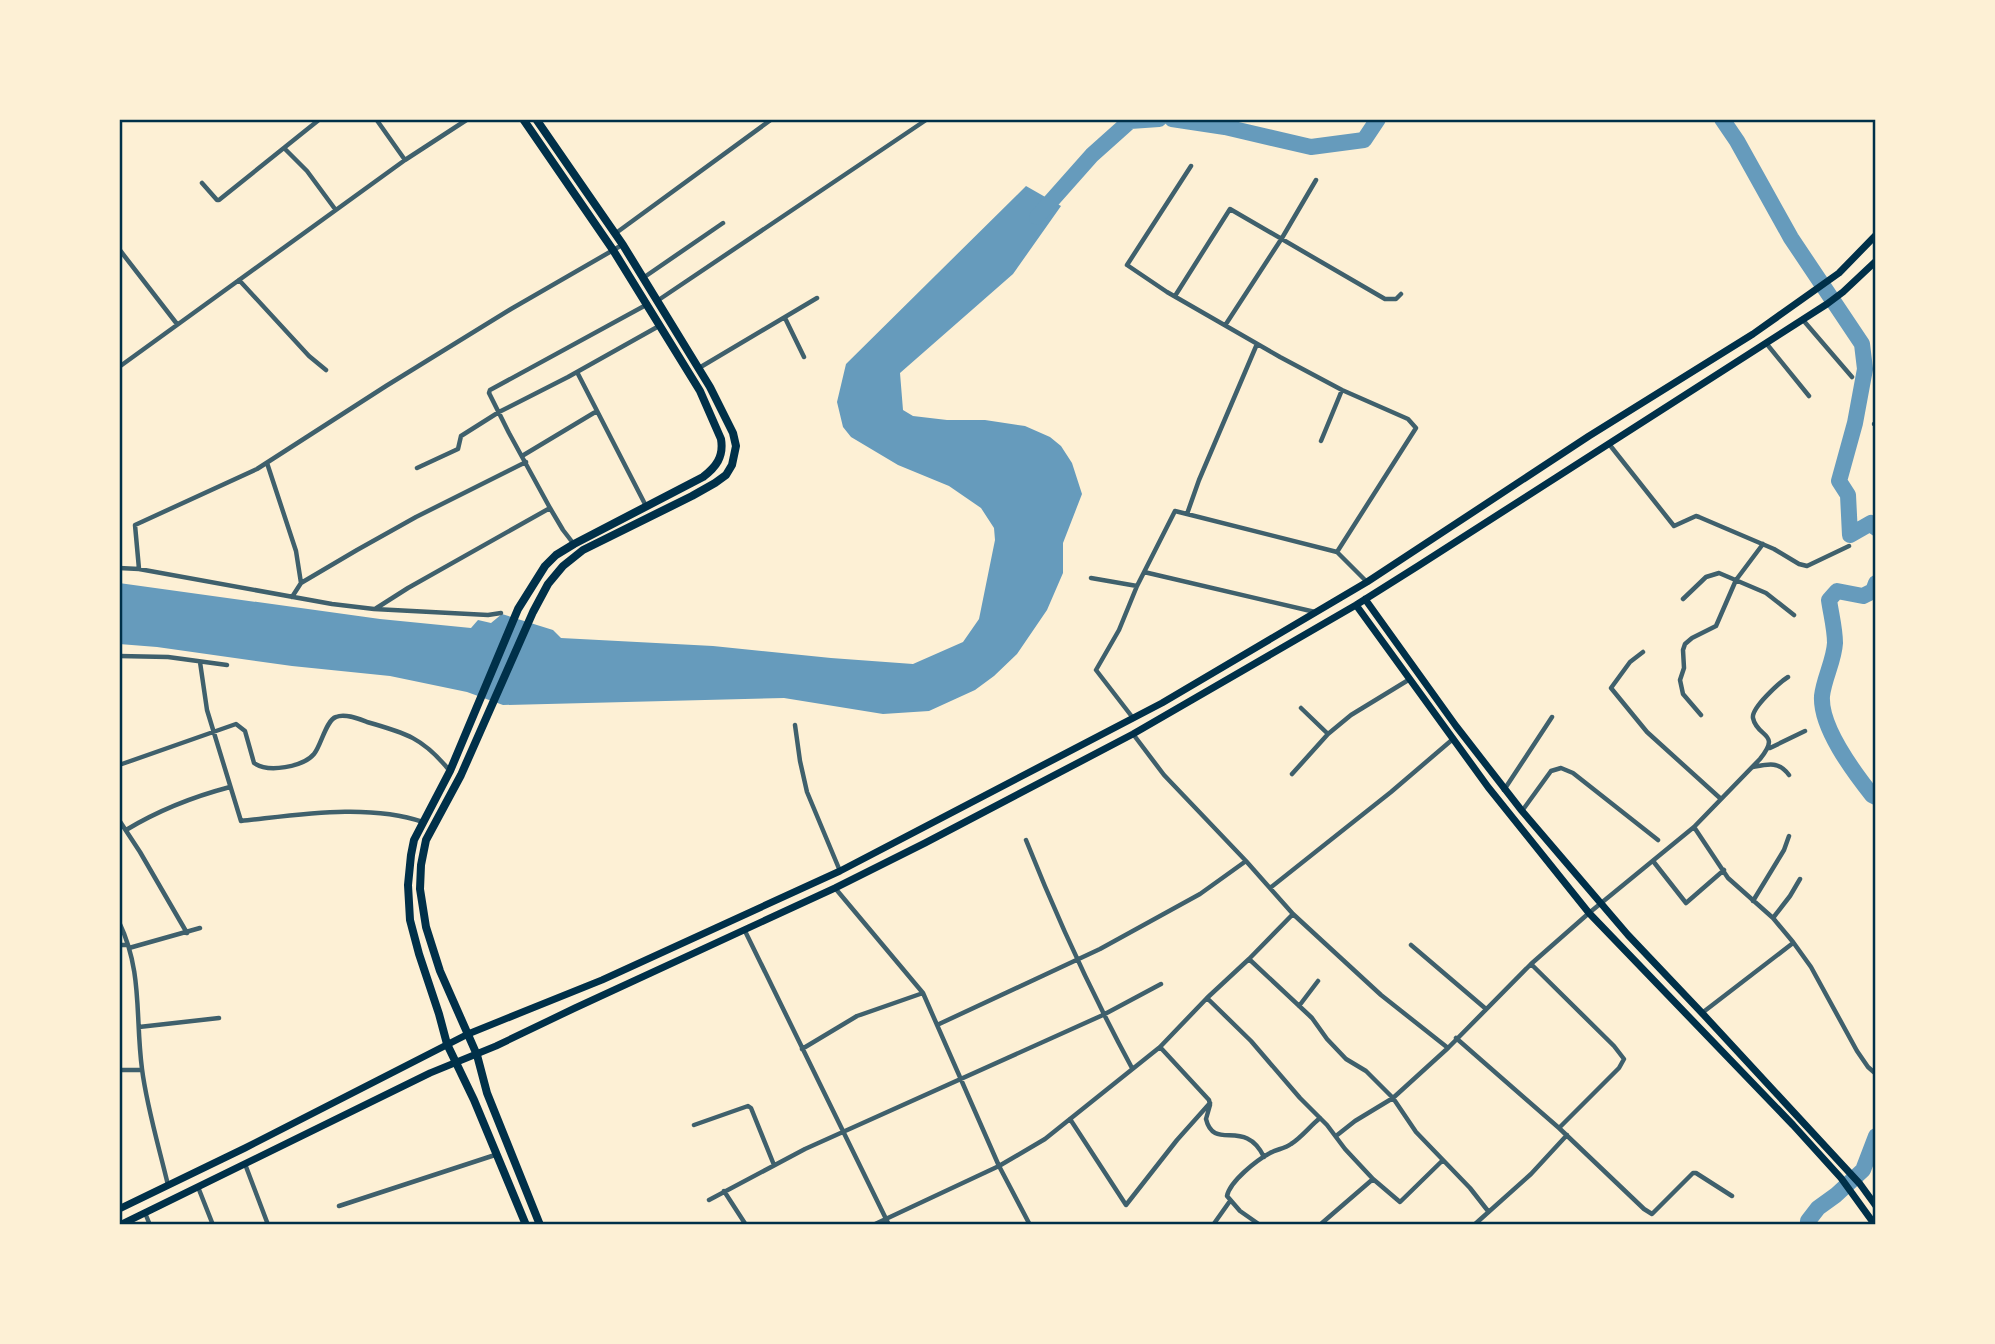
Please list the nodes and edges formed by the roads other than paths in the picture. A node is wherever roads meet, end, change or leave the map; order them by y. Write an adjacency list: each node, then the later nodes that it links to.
1 (320, 119): 8 (street)
2 (376, 119): 9 (street)
3 (468, 119): 9 (street)
4 (523, 119): 20 (highway)
5 (536, 119): 15 (highway)
6 (772, 119): 15 (street)
7 (926, 120): 27 (street)
8 (284, 148): 12 (street); 13 (street)
9 (405, 160): 13 (street)
10 (1191, 166): 25 (street)
11 (1316, 180): 17 (street)
12 (202, 183)
13 (335, 209): 23 (street)
14 (723, 223): 22 (street)
15 (616, 234): 18 (highway)
16 (1876, 235): 52 (main road)
17 (1282, 238): 24 (street); 25 (street); 32 (street)
18 (623, 245): 20 (street); 22 (highway)
19 (119, 249): 31 (street)
20 (613, 250): 28 (highway); 50 (street)
21 (1876, 261): 30 (main road)
22 (642, 278): 27 (highway)
23 (239, 280): 31 (street); 39 (street)
24 (1401, 294)
25 (1175, 296): 32 (street)
26 (817, 298): 29 (street)
27 (656, 301): 38 (highway)
28 (646, 305): 33 (highway); 45 (street)
29 (785, 318): 36 (street); 38 (street)
30 (1803, 320): 35 (main road); 41 (street)
31 (177, 324): 37 (street)
32 (1226, 324): 34 (street)
33 (659, 326): 40 (street); 54 (highway)
34 (1257, 343): 42 (street); 56 (street)
35 (1766, 343): 43 (street); 47 (main road)
36 (804, 356)
37 (119, 367)
38 (698, 369): 57 (highway)
39 (326, 370)
40 (577, 372): 44 (street); 45 (street)
41 (1852, 377)
42 (1342, 390): 46 (street); 61 (street)
43 (1809, 396)
44 (597, 411): 48 (street); 54 (street)
45 (499, 412): 48 (street); 51 (street)
46 (1321, 441)
47 (1609, 444): 53 (main road); 59 (street)
48 (522, 456): 49 (street)
49 (526, 462): 55 (street); 68 (street)
50 (267, 463): 63 (street); 68 (street)
51 (417, 468)
52 (1511, 488): 53 (main road); 67 (main road)
53 (1519, 500): 72 (main road)
54 (647, 506): 57 (street); 58 (highway)
55 (550, 508): 58 (street); 74 (street)
56 (1187, 514): 61 (street); 64 (street)
57 (652, 516): 145 (highway)
58 (574, 544): 97 (highway)
59 (1763, 544): 60 (street); 66 (street)
60 (1849, 546)
61 (1337, 552): 67 (street)
62 (119, 568): 63 (street)
63 (139, 569): 70 (street)
64 (1144, 572): 69 (street); 75 (street)
65 (1091, 578): 69 (street)
66 (1736, 580): 71 (street); 77 (street); 85 (street)
67 (1367, 582): 75 (main road)
68 (301, 583): 70 (street)
69 (1138, 586): 86 (street)
70 (292, 597): 74 (street)
71 (1684, 599)
72 (1367, 602): 73 (main road); 101 (main road)
73 (1358, 608): 83 (main road); 91 (main road)
74 (374, 609): 76 (street)
75 (1316, 612): 86 (main road)
76 (501, 613)
77 (1794, 615)
78 (1643, 652): 102 (street)
79 (119, 656): 80 (street)
80 (200, 662): 81 (street); 89 (street)
81 (227, 666)
82 (1788, 677): 94 (street)
83 (1410, 679): 92 (street); 93 (main road)
84 (1301, 708): 92 (street)
85 (1702, 715)
86 (1133, 718): 113 (main road)
87 (1552, 718): 101 (street)
88 (795, 725): 113 (street)
89 (212, 731): 95 (street); 97 (street); 100 (street)
90 (1805, 731): 94 (street)
91 (1133, 734): 111 (street); 116 (main road)
92 (1328, 734): 98 (street)
93 (1454, 738): 117 (street); 120 (main road)
94 (1770, 748): 96 (street)
95 (119, 765)
96 (1753, 767): 99 (street); 102 (street)
97 (450, 771): 105 (highway)
98 (1292, 774)
99 (1789, 775)
100 (229, 787): 105 (street); 107 (street)
101 (1504, 790): 103 (main road)
102 (1721, 799): 106 (street)
103 (1522, 811): 110 (street); 119 (main road)
104 (119, 820): 107 (street)
105 (423, 822): 147 (highway)
106 (1694, 827): 112 (street); 114 (street)
107 (126, 830): 126 (street)
108 (1789, 836): 118 (street)
109 (1026, 840): 131 (street)
110 (1658, 840)
111 (1246, 861): 117 (street); 131 (street)
112 (1653, 861): 114 (street); 119 (street)
113 (840, 870): 145 (main road)
114 (1724, 870): 118 (street)
115 (1800, 878): 122 (street)
116 (835, 888): 125 (main road); 136 (street)
117 (1269, 888): 121 (street)
118 (1753, 901): 122 (street)
119 (1601, 904): 120 (street); 140 (main road)
120 (1588, 913): 133 (street); 201 (main road)
121 (1293, 914): 132 (street); 149 (street)
122 (1773, 918): 127 (street)
123 (119, 922): 130 (street)
124 (200, 928): 126 (street)
125 (744, 930): 150 (street); 151 (main road)
126 (187, 933): 130 (street)
127 (1793, 942): 140 (street); 156 (street)
128 (119, 944): 130 (street)
129 (1411, 945): 139 (street)
130 (129, 946): 144 (street)
131 (1078, 959): 141 (street); 143 (street)
132 (1249, 959): 137 (street); 138 (street)
133 (1531, 964): 139 (street); 163 (street)
134 (1318, 981): 138 (street)
135 (1161, 984): 141 (street)
136 (923, 993): 143 (street); 150 (street)
137 (1207, 998): 148 (street); 160 (street)
138 (1299, 1006): 158 (street)
139 (1486, 1009): 146 (street)
140 (1702, 1013): 182 (main road)
141 (1103, 1015): 153 (street); 157 (street)
142 (219, 1018): 144 (street)
143 (937, 1025): 157 (street)
144 (139, 1027): 155 (street)
145 (468, 1034): 147 (main road); 151 (highway)
146 (1456, 1038): 149 (street); 163 (street)
147 (447, 1044): 152 (highway); 174 (main road)
148 (1160, 1047): 153 (street); 159 (street)
149 (1448, 1048): 158 (street)
150 (802, 1049): 164 (street)
151 (477, 1055): 152 (main road); 193 (highway)
152 (455, 1064): 167 (highway); 170 (main road)
153 (1132, 1068): 161 (street)
154 (119, 1070): 155 (street)
155 (142, 1070): 174 (street)
156 (1876, 1074)
157 (962, 1078): 164 (street); 172 (street)
158 (1393, 1098): 166 (street); 169 (street)
159 (1210, 1103): 161 (street); 168 (street)
160 (1320, 1118): 166 (street); 168 (street)
161 (1070, 1119): 172 (street)
162 (694, 1125): 171 (street)
163 (1559, 1128): 165 (street)
164 (843, 1132): 171 (street); 186 (street)
165 (1567, 1135): 177 (street); 184 (street)
166 (1336, 1136): 173 (street)
167 (495, 1155): 181 (street); 192 (highway)
168 (1264, 1157): 180 (street)
169 (1443, 1160): 173 (street); 184 (street)
170 (245, 1164): 175 (main road); 187 (street)
171 (774, 1165): 176 (street)
172 (999, 1166): 186 (street); 197 (street)
173 (1373, 1179): 188 (street)
174 (168, 1185): 178 (main road)
175 (198, 1187): 185 (main road); 191 (street)
176 (724, 1191): 179 (street); 194 (street)
177 (1732, 1196)
178 (139, 1199): 183 (main road); 185 (main road)
179 (709, 1200)
180 (1230, 1201): 198 (street); 199 (street)
181 (339, 1206)
182 (1876, 1206)
183 (119, 1209)
184 (1488, 1211): 200 (street)
185 (145, 1212): 189 (main road); 190 (street)
186 (886, 1219): 195 (street); 196 (street)
187 (267, 1222)
188 (1322, 1223)
189 (120, 1225)
190 (150, 1225)
191 (214, 1225)
192 (526, 1225)
193 (540, 1225)
194 (746, 1225)
195 (873, 1225)
196 (889, 1225)
197 (1030, 1225)
198 (1213, 1225)
199 (1260, 1225)
200 (1474, 1225)
201 (1875, 1225)

